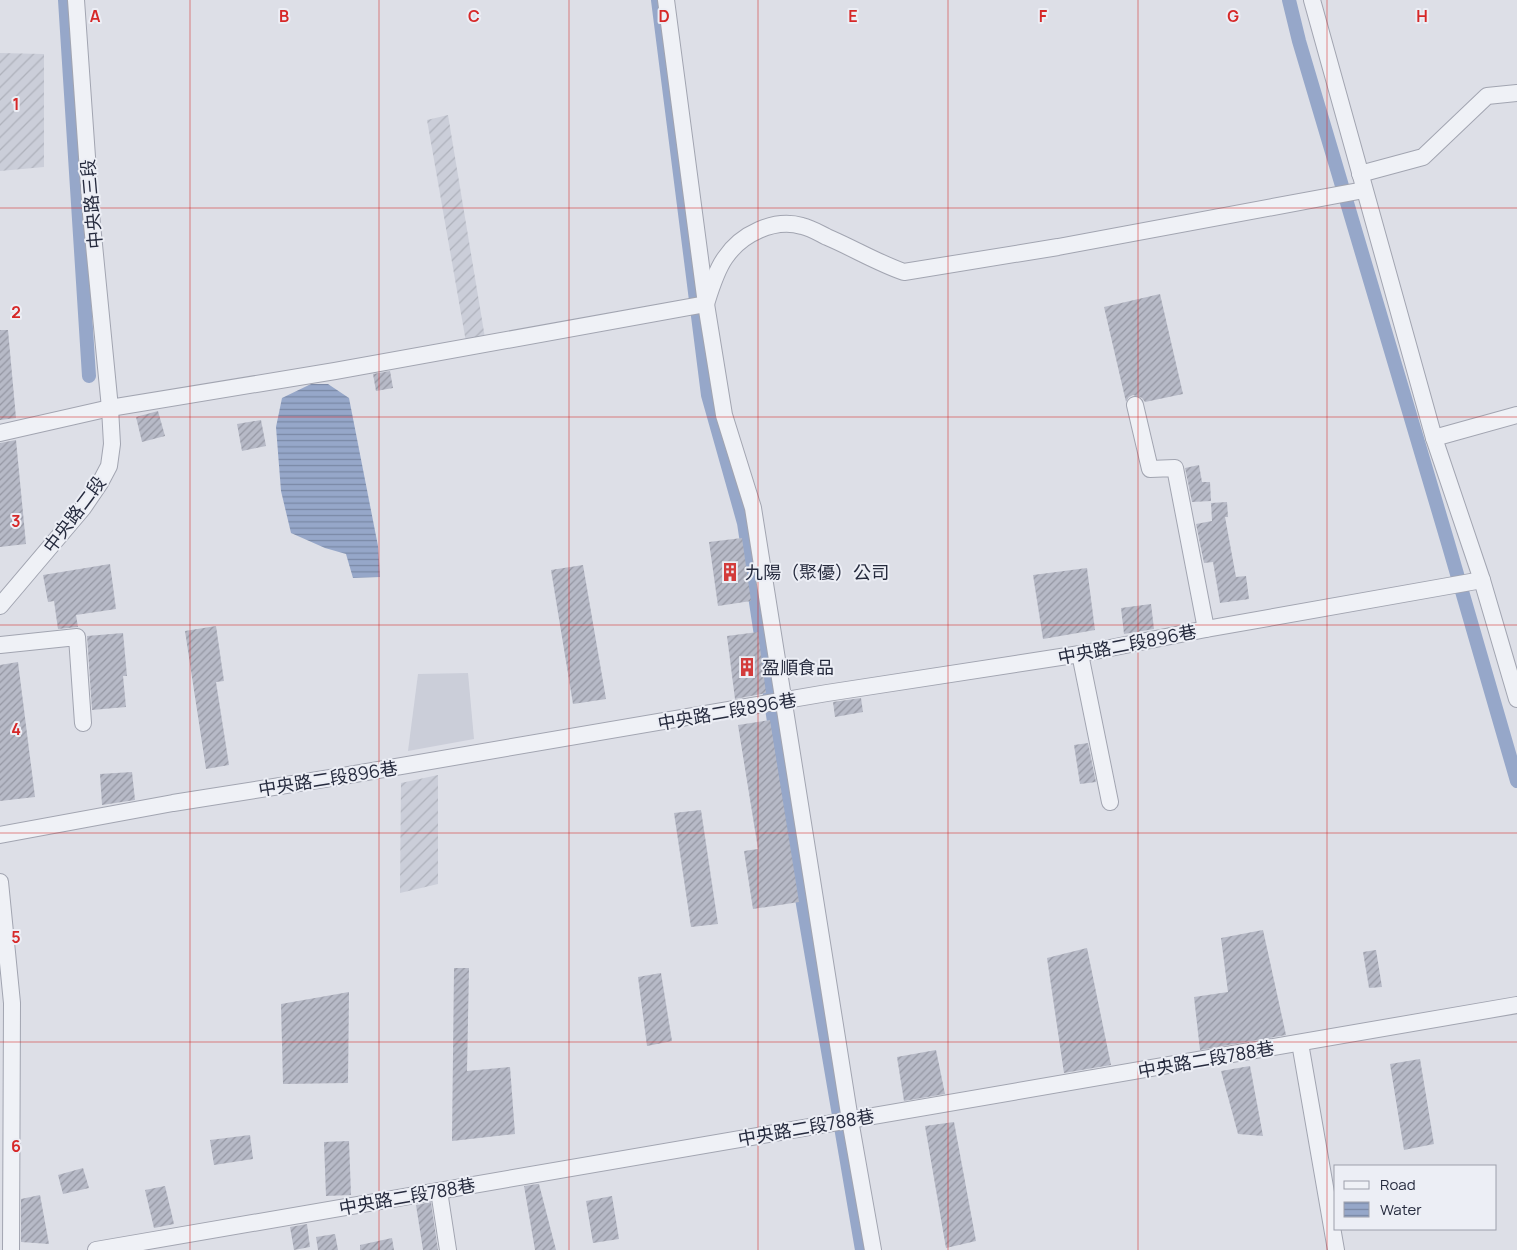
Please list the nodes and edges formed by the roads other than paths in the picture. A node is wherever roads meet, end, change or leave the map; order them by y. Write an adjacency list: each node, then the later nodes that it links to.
1 (76, 0): 9 (street, 中央路三段)
2 (666, 0): 7 (street)
3 (1312, 0): 5 (street)
4 (1517, 93): 5 (street)
5 (1360, 174): 6 (street)
6 (1364, 190): 7 (street); 12 (street)
7 (706, 304): 9 (street); 19 (street)
8 (1135, 405): 15 (street)
9 (110, 408): 11 (street); 14 (street, 中央路二段)
10 (1517, 415): 12 (street)
11 (0, 433)
12 (1434, 438): 13 (street)
13 (1482, 580): 15 (street, 中央路二段896巷); 18 (street)
14 (0, 606)
15 (1206, 629): 17 (street, 中央路二段896巷)
16 (0, 645): 20 (street)
17 (1080, 654): 19 (street, 中央路二段896巷); 21 (street)
18 (1517, 699)
19 (784, 700): 22 (street, 中央路二段896巷); 26 (street)
20 (83, 723)
21 (1110, 802)
22 (0, 835)
23 (0, 882): 28 (street)
24 (1517, 1005): 25 (street, 中央路二段788巷)
25 (1300, 1042): 26 (street, 中央路二段788巷); 32 (street)
26 (850, 1120): 27 (street, 中央路二段788巷); 31 (street)
27 (439, 1191): 29 (street, 中央路二段788巷); 30 (street)
28 (10, 1250)
29 (96, 1250)
30 (448, 1250)
31 (872, 1250)
32 (1336, 1250)

